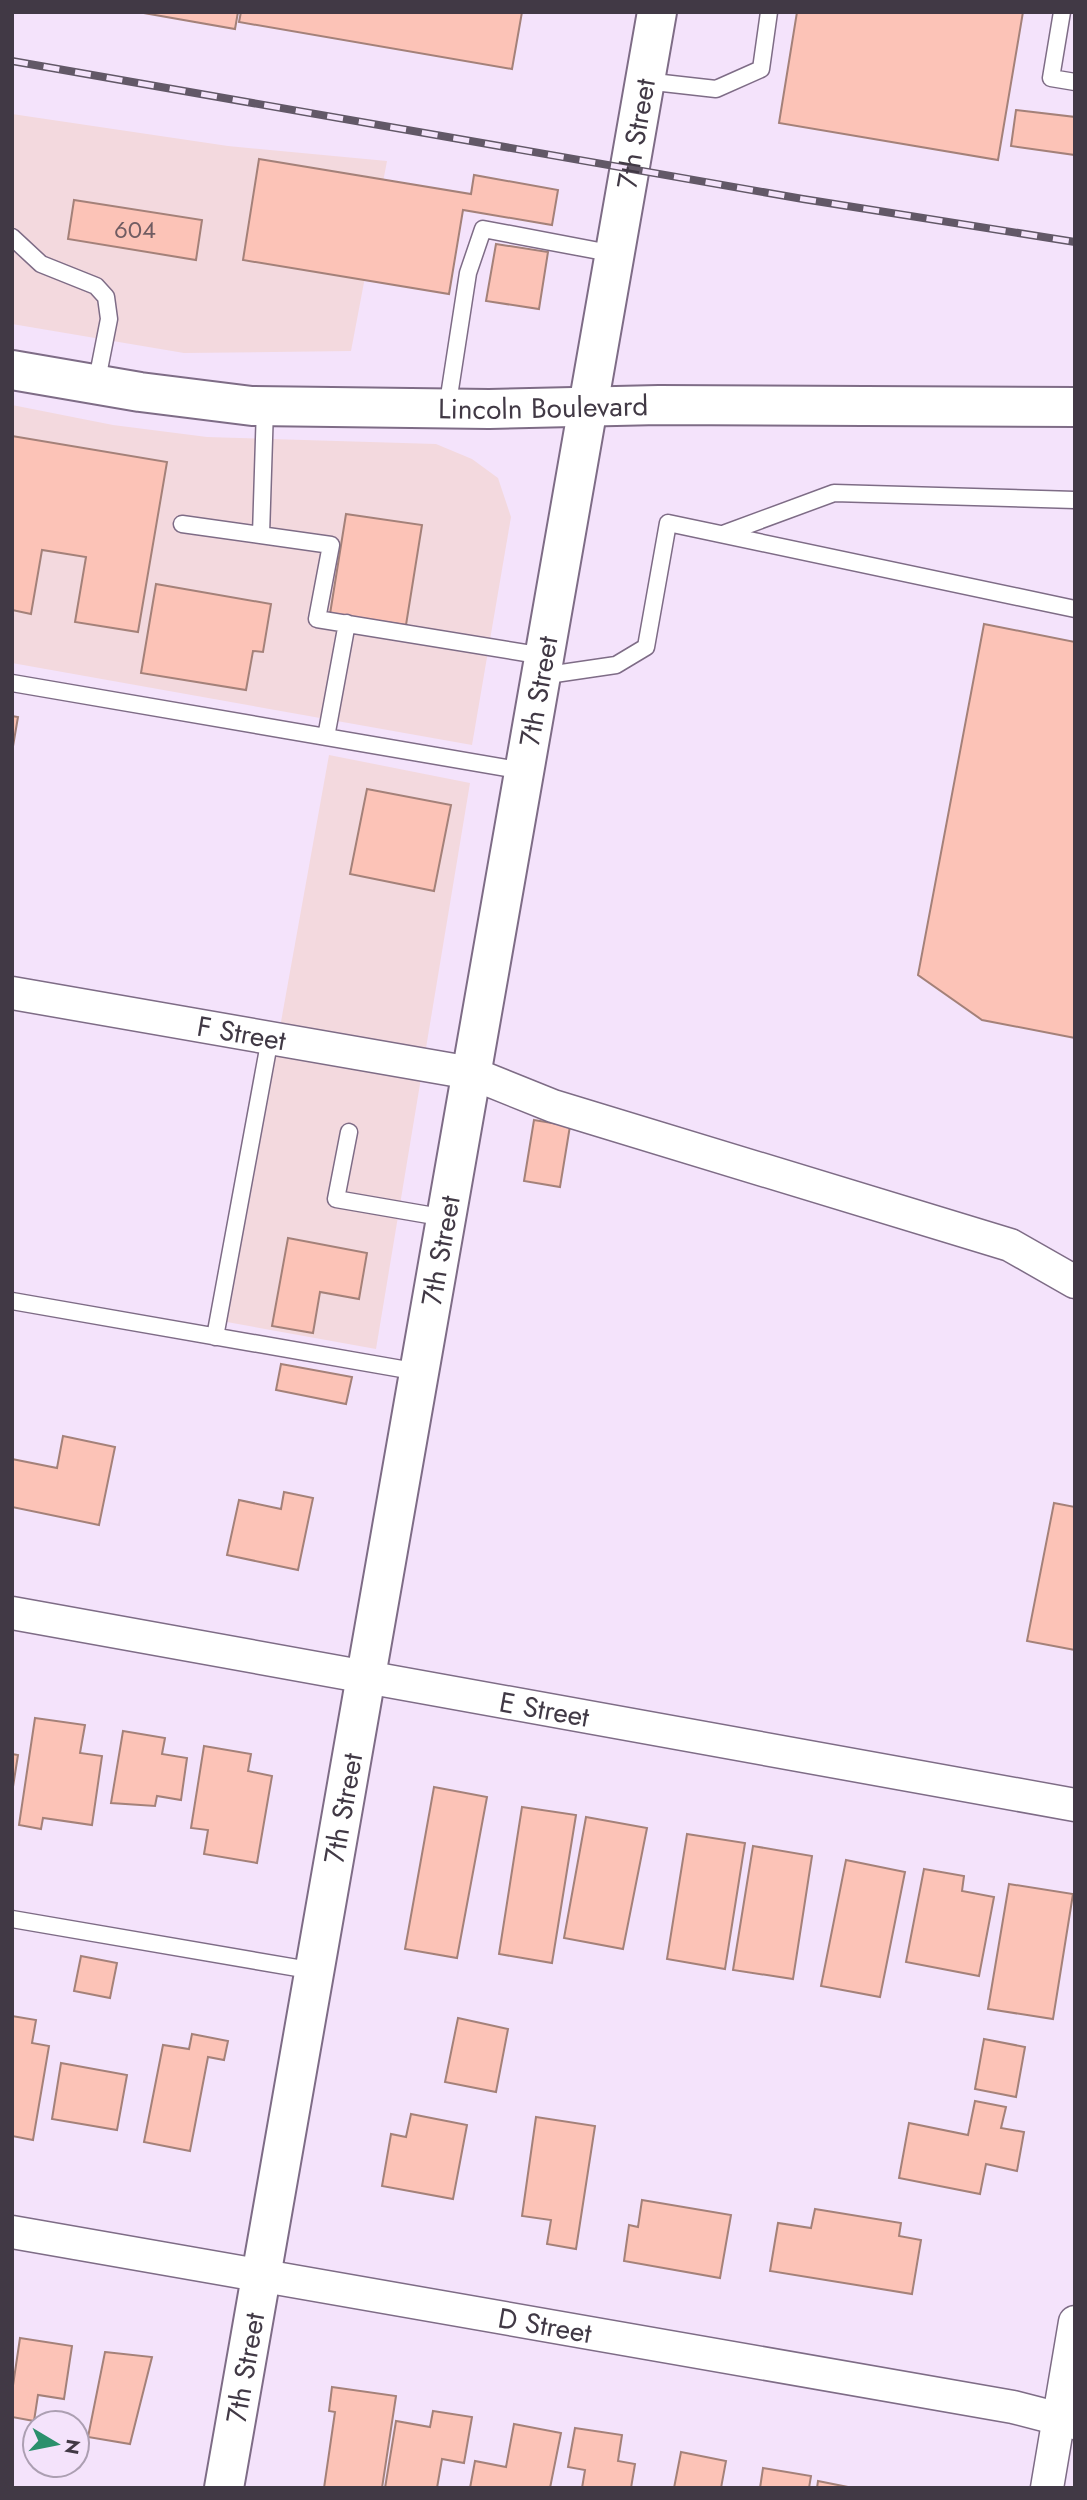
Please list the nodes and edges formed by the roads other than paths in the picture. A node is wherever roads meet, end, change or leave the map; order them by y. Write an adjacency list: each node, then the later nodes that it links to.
1 (657, 12): 4 (street, 7th Street)
2 (769, 12): 4 (lane)
3 (1062, 12): 5 (lane)
4 (645, 81): 7 (street, 7th Street)
5 (1075, 82)
6 (12, 237): 9 (lane)
7 (615, 254): 12 (street, 7th Street); 13 (lane)
8 (12, 370): 9 (street, Lincoln Boulevard)
9 (96, 385): 10 (street, Lincoln Boulevard)
10 (265, 407): 13 (street, Lincoln Boulevard); 17 (lane)
11 (1075, 407): 12 (street, Lincoln Boulevard)
12 (588, 408): 13 (street, Lincoln Boulevard); 20 (street, 7th Street)
13 (447, 409)
14 (1075, 500): 16 (lane)
15 (182, 524): 17 (lane)
16 (723, 534): 18 (lane); 20 (lane)
17 (261, 535): 19 (lane)
18 (1075, 609)
19 (347, 624): 20 (lane); 22 (lane)
20 (543, 666): 23 (street, 7th Street)
21 (12, 682): 22 (lane)
22 (326, 737): 23 (lane)
23 (524, 771): 26 (street, 7th Street)
24 (12, 993): 25 (street, F Street)
25 (270, 1038): 26 (street, F Street); 31 (lane)
26 (471, 1073): 28 (street, 7th Street); 29 (street, F Street)
27 (349, 1132): 28 (lane)
28 (446, 1218): 32 (street, 7th Street)
29 (1075, 1282)
30 (12, 1301): 31 (lane)
31 (215, 1337): 32 (lane)
32 (419, 1372): 34 (street, 7th Street)
33 (12, 1613): 34 (street, E Street)
34 (365, 1676): 35 (street, E Street); 37 (street, 7th Street)
35 (1075, 1805)
36 (12, 1919): 37 (lane)
37 (315, 1971): 39 (street, 7th Street)
38 (12, 2232): 39 (street, D Street)
39 (261, 2275): 41 (street, D Street); 42 (street, 7th Street)
40 (1075, 2322): 41 (street)
41 (1067, 2421): 43 (street)
42 (224, 2488)
43 (1047, 2488)

